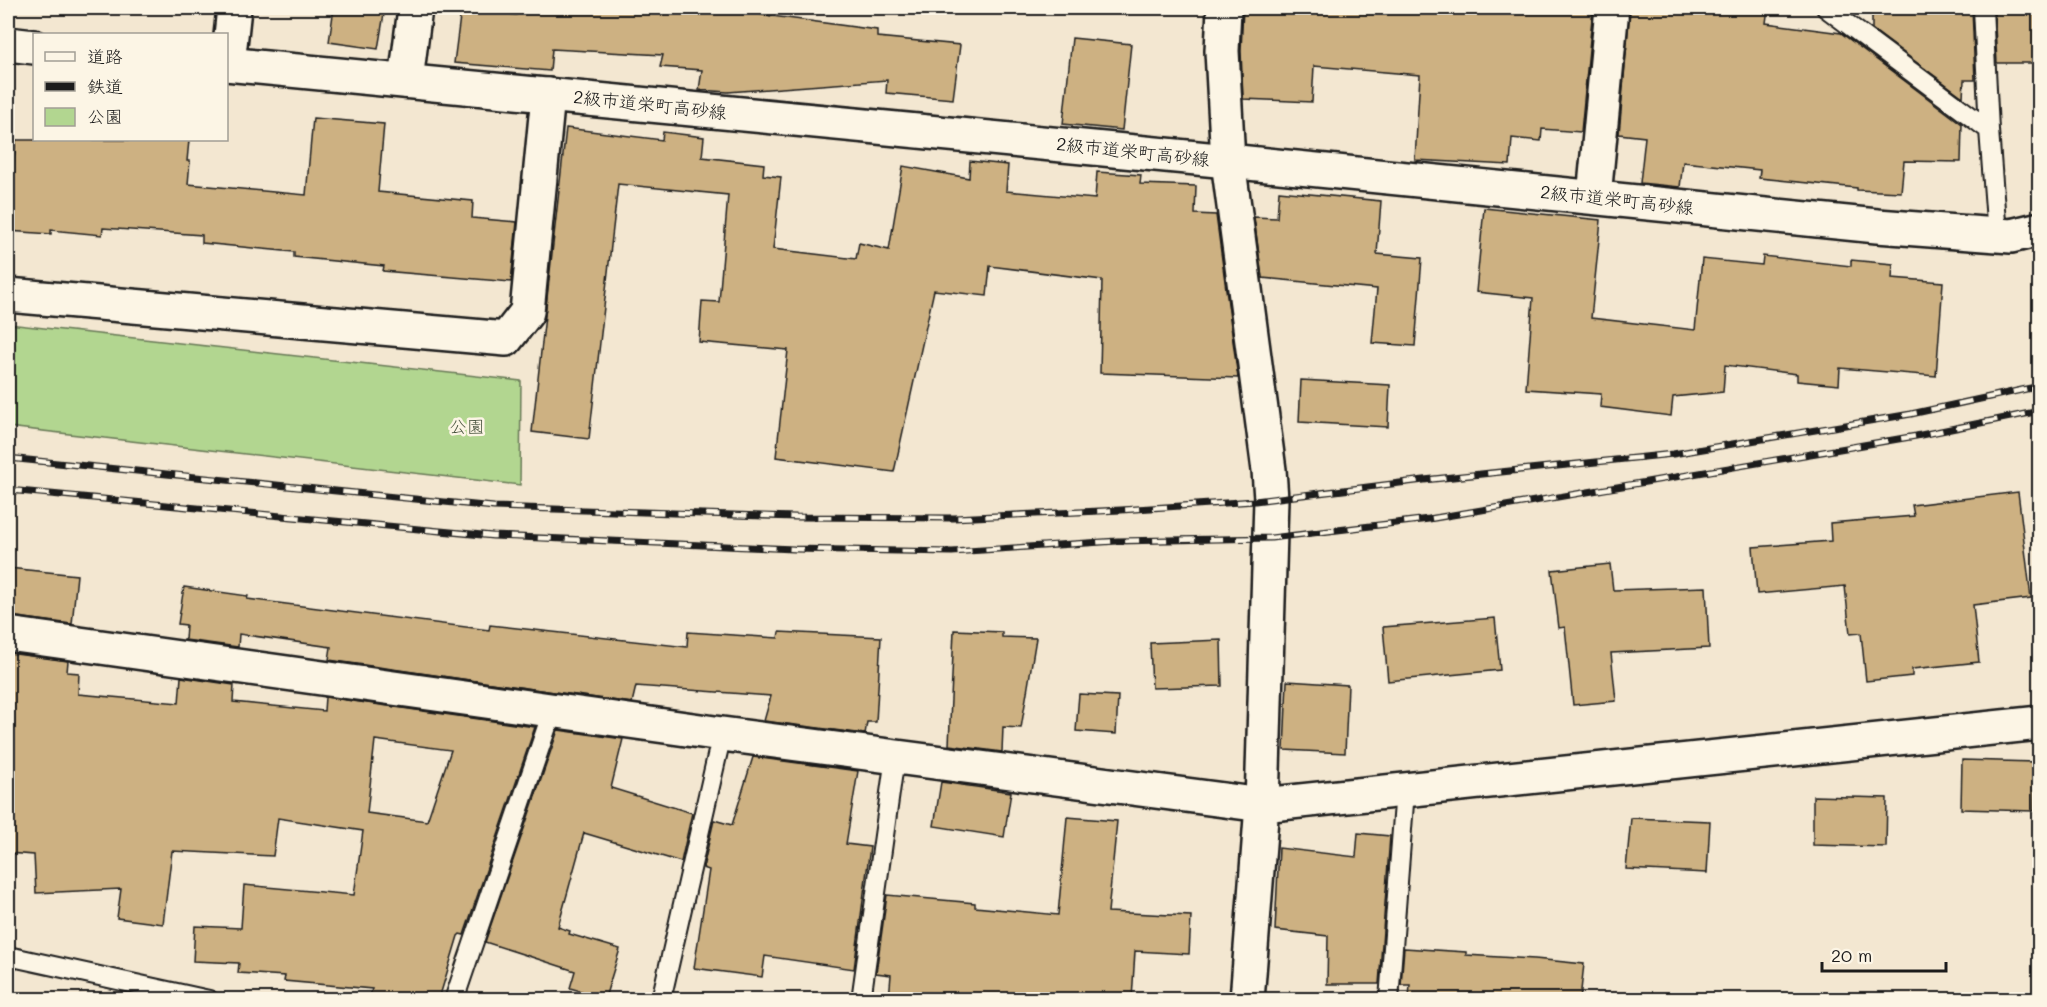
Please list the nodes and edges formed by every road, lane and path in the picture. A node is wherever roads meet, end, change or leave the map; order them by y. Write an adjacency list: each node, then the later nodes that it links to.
1 (234, 8): 9 (street)
2 (415, 8): 11 (street)
3 (1224, 8): 14 (street)
4 (1612, 8): 15 (street)
5 (1826, 8): 13 (lane)
6 (1983, 8): 13 (lane)
7 (8, 44): 8 (street)
8 (33, 46)
9 (228, 56)
10 (228, 64): 11 (street, 2級市道栄町高砂線)
11 (406, 81): 12 (street, 2級市道栄町高砂線)
12 (548, 95): 14 (street, 2級市道栄町高砂線); 18 (street)
13 (1989, 130): 17 (lane)
14 (1228, 161): 15 (street, 2級市道栄町高砂線); 25 (street)
15 (1594, 198): 17 (street, 2級市道栄町高砂線)
16 (2040, 229): 17 (street, 2級市道栄町高砂線)
17 (1997, 235)
18 (8, 295)
19 (8, 633): 20 (street)
20 (553, 710): 22 (street); 28 (lane)
21 (2040, 723): 24 (street)
22 (722, 734): 23 (street); 29 (lane)
23 (895, 757): 25 (street); 30 (lane)
24 (1405, 790): 25 (street); 32 (lane)
25 (1262, 805): 31 (street)
26 (8, 956): 27 (lane)
27 (209, 999)
28 (454, 999)
29 (661, 999)
30 (861, 999)
31 (1247, 999)
32 (1389, 999)

